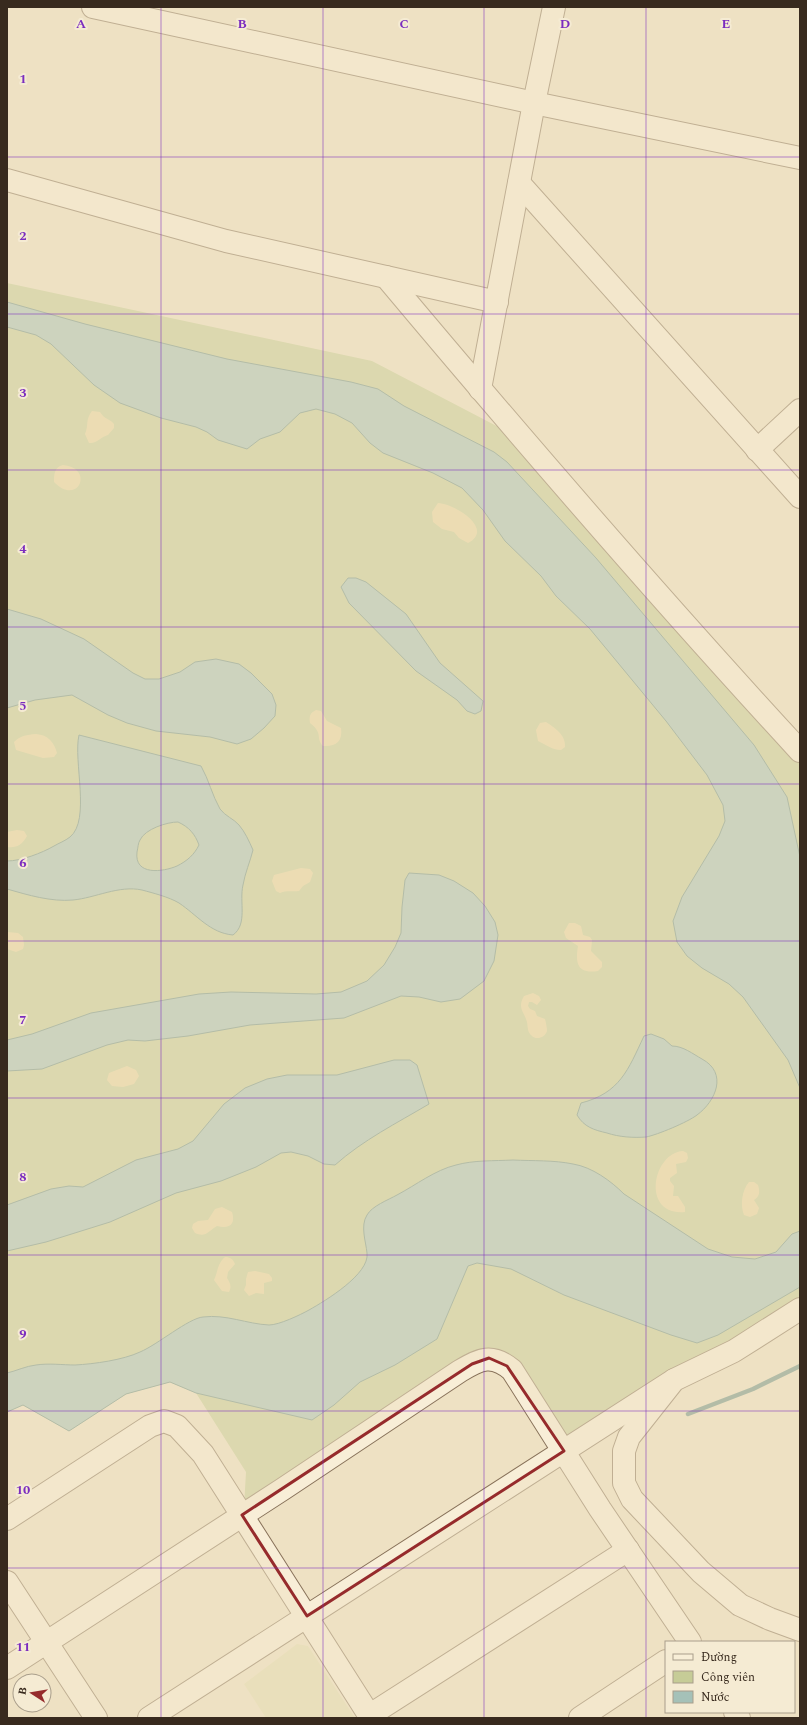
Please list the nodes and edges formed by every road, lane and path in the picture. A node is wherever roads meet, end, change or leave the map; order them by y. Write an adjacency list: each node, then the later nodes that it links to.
1 (93, 7): 3 (street)
2 (554, 7): 3 (street)
3 (534, 103): 4 (street); 6 (street)
4 (800, 158)
5 (7, 180): 7 (street)
6 (519, 183): 8 (street); 11 (street)
7 (386, 277): 8 (street); 9 (street)
8 (497, 302): 9 (street)
9 (480, 389): 13 (street)
10 (800, 410): 11 (street)
11 (757, 450): 12 (street)
12 (800, 497)
13 (800, 751)
14 (800, 1308): 15 (street)
15 (674, 1380): 16 (street); 22 (street)
16 (564, 1451): 17 (street); 19 (street); 21 (street)
17 (242, 1515): 18 (street); 21 (street); 24 (street)
18 (7, 1519)
19 (628, 1550): 23 (street); 27 (street)
20 (7, 1582): 24 (street)
21 (307, 1616): 27 (street); 29 (street)
22 (800, 1630)
23 (689, 1641)
24 (46, 1642): 26 (street); 28 (street)
25 (665, 1663): 30 (street)
26 (7, 1668)
27 (370, 1717)
28 (96, 1718)
29 (149, 1718)
30 (580, 1718)

